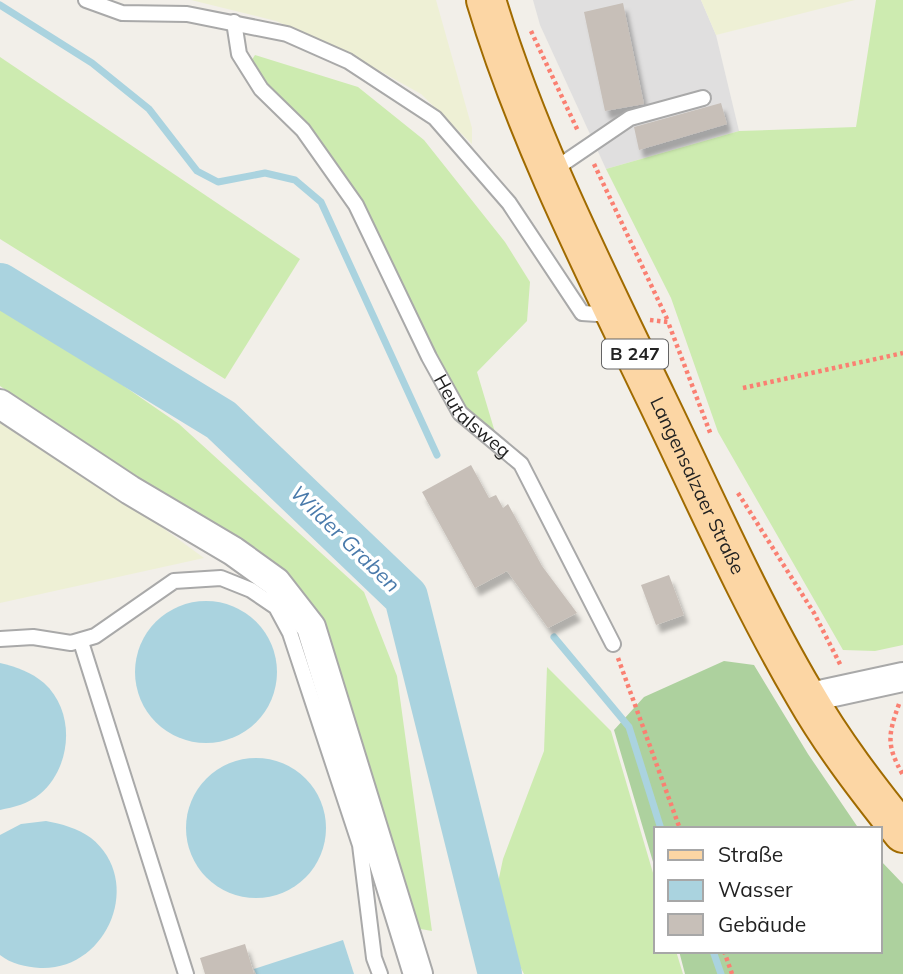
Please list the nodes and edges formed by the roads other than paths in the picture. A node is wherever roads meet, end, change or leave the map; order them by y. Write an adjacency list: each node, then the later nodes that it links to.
1 (86, 0): 3 (lane)
2 (486, 0): 5 (main road, Langensalzaer Straße / B 247)
3 (234, 22): 6 (lane); 10 (lane, Heutalsweg)
4 (703, 97): 5 (lane)
5 (551, 172): 6 (main road, Langensalzaer Straße / B 247)
6 (616, 315): 12 (main road, Langensalzaer Straße / B 247)
7 (0, 404): 16 (street)
8 (0, 639): 9 (lane)
9 (81, 642): 14 (lane); 15 (lane)
10 (613, 644)
11 (903, 677): 12 (street)
12 (807, 698): 13 (main road, Langensalzaer Straße / B 247)
13 (903, 833)
14 (186, 974)
15 (380, 974)
16 (418, 974)

